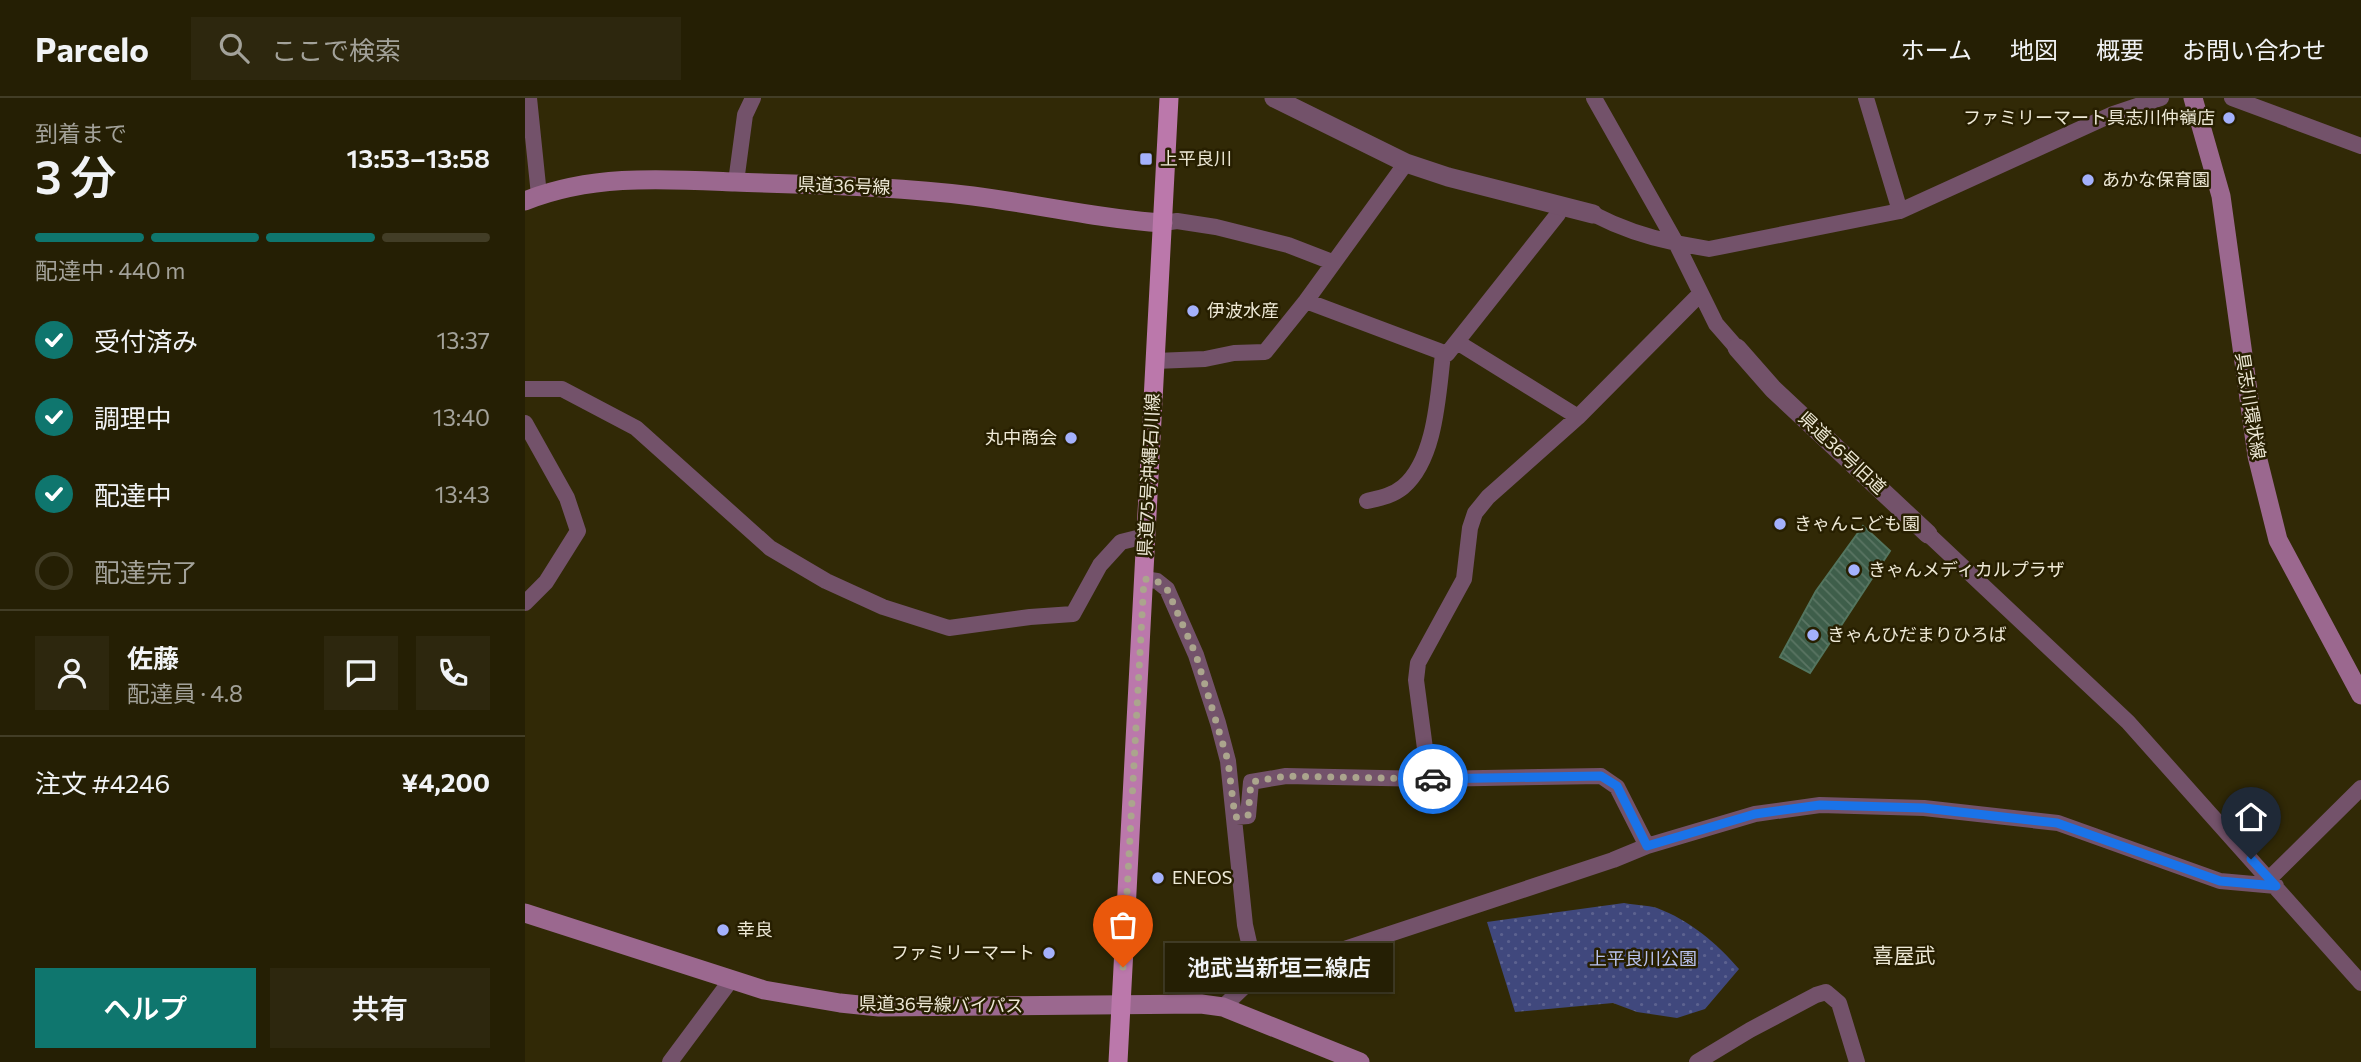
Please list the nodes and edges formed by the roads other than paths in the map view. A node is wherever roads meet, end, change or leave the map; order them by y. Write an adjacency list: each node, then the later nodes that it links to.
1 (529, 98): 13 (street)
2 (753, 98): 12 (street)
3 (1274, 98): 11 (street)
4 (1594, 98): 18 (street, 県道36号旧道)
5 (1866, 98): 15 (street)
6 (2161, 98): 15 (street)
7 (2193, 98): 34 (main road, 具志川環状線)
8 (2232, 98): 10 (street)
9 (1165, 99): 17 (main road, 県道75号沖縄石川線)
10 (2361, 146)
11 (1406, 163): 14 (street); 19 (street)
12 (736, 182): 13 (main road, 県道36号線); 17 (main road, 県道36号線)
13 (532, 198)
14 (1559, 205): 16 (street); 22 (street)
15 (1900, 211): 18 (street)
16 (1593, 214): 18 (street)
17 (1163, 223): 19 (street); 25 (main road, 県道75号沖縄石川線)
18 (1676, 243): 20 (street, 県道36号旧道)
19 (1332, 262): 21 (street)
20 (1700, 294): 23 (street, 県道36号旧道); 27 (street)
21 (1306, 301): 24 (street); 25 (street)
22 (1457, 342): 24 (street); 27 (street)
23 (1737, 348): 30 (street, 県道36号旧道)
24 (1443, 354): 29 (street)
25 (1155, 361): 31 (main road, 県道75号沖縄石川線)
26 (525, 389): 31 (street)
27 (1578, 417): 35 (street)
28 (525, 423): 33 (street)
29 (1367, 501)
30 (1928, 534): 39 (street, 県道36号旧道)
31 (1145, 536): 32 (main road, 県道75号沖縄石川線)
32 (1144, 579): 37 (street); 44 (main road, 県道75号沖縄石川線)
33 (525, 603)
34 (2361, 695)
35 (1429, 779): 37 (street); 38 (street)
36 (2361, 788): 39 (street)
37 (1235, 817): 41 (street)
38 (1647, 846): 39 (street); 41 (street)
39 (2272, 883): 43 (street, 県道36号旧道)
40 (525, 913): 42 (main road, 県道36号線バイパス)
41 (1257, 978): 45 (street)
42 (731, 980): 44 (main road, 県道36号線バイパス); 47 (street)
43 (2361, 983)
44 (1121, 1005): 45 (main road, 県道36号線バイパス); 48 (main road, 県道75号沖縄石川線)
45 (1223, 1007): 49 (main road, 県道36号線バイパス)
46 (1718, 1056): 50 (street); 51 (street)
47 (670, 1062)
48 (1118, 1062)
49 (1360, 1062)
50 (1697, 1062)
51 (1857, 1062)

